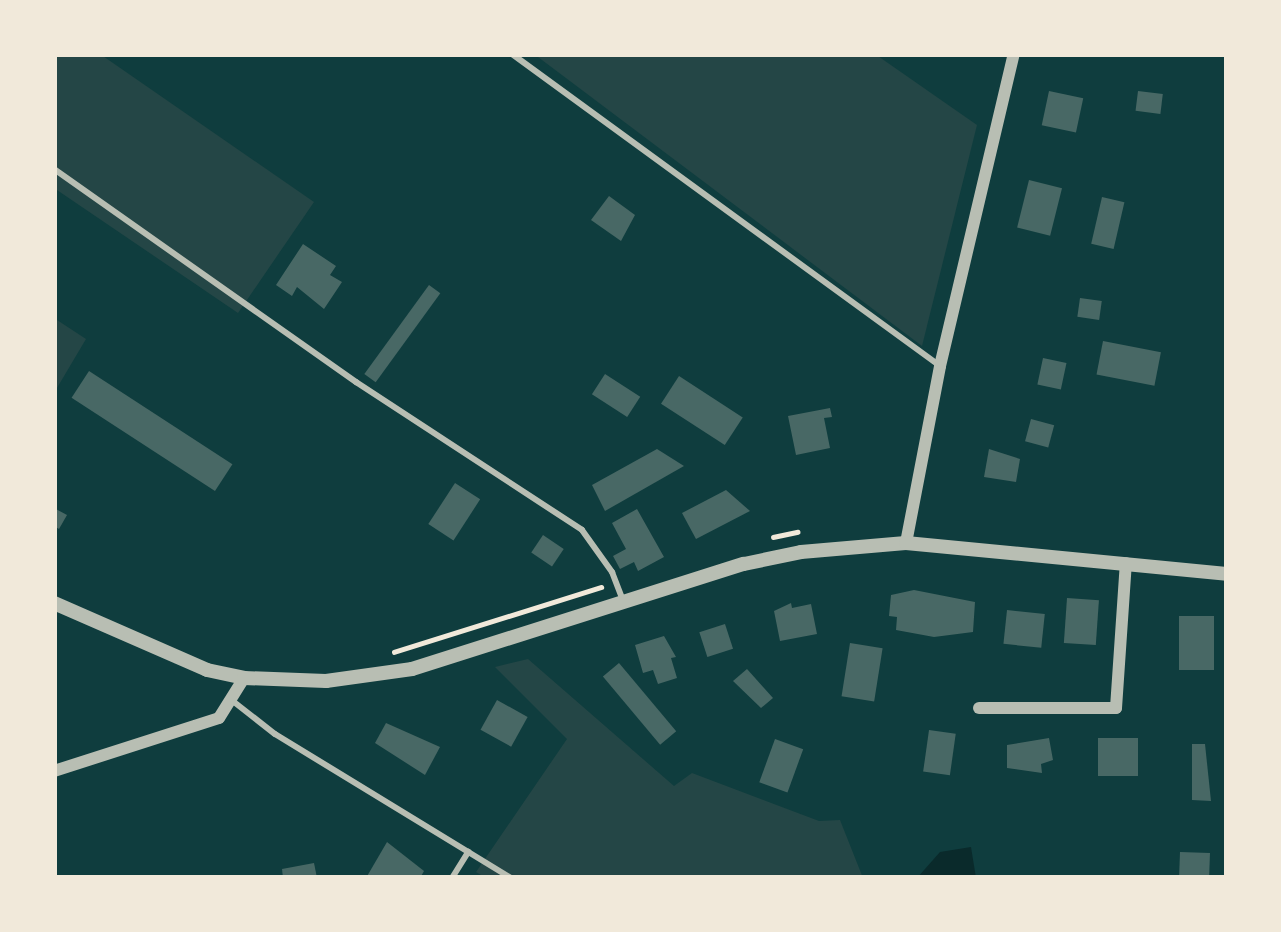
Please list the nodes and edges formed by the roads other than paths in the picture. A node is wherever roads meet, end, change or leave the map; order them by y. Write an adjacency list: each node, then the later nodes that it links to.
1 (512, 54): 4 (lane)
2 (1014, 54): 4 (street)
3 (54, 169): 8 (lane)
4 (940, 366): 5 (street)
5 (906, 543): 6 (street); 8 (street)
6 (1126, 563): 7 (street); 12 (street)
7 (1227, 574)
8 (623, 601): 10 (street)
9 (54, 603): 10 (street)
10 (244, 678): 11 (street)
11 (234, 702): 13 (street); 14 (lane)
12 (979, 708)
13 (54, 771)
14 (468, 852): 15 (lane); 16 (lane)
15 (452, 878)
16 (511, 878)

